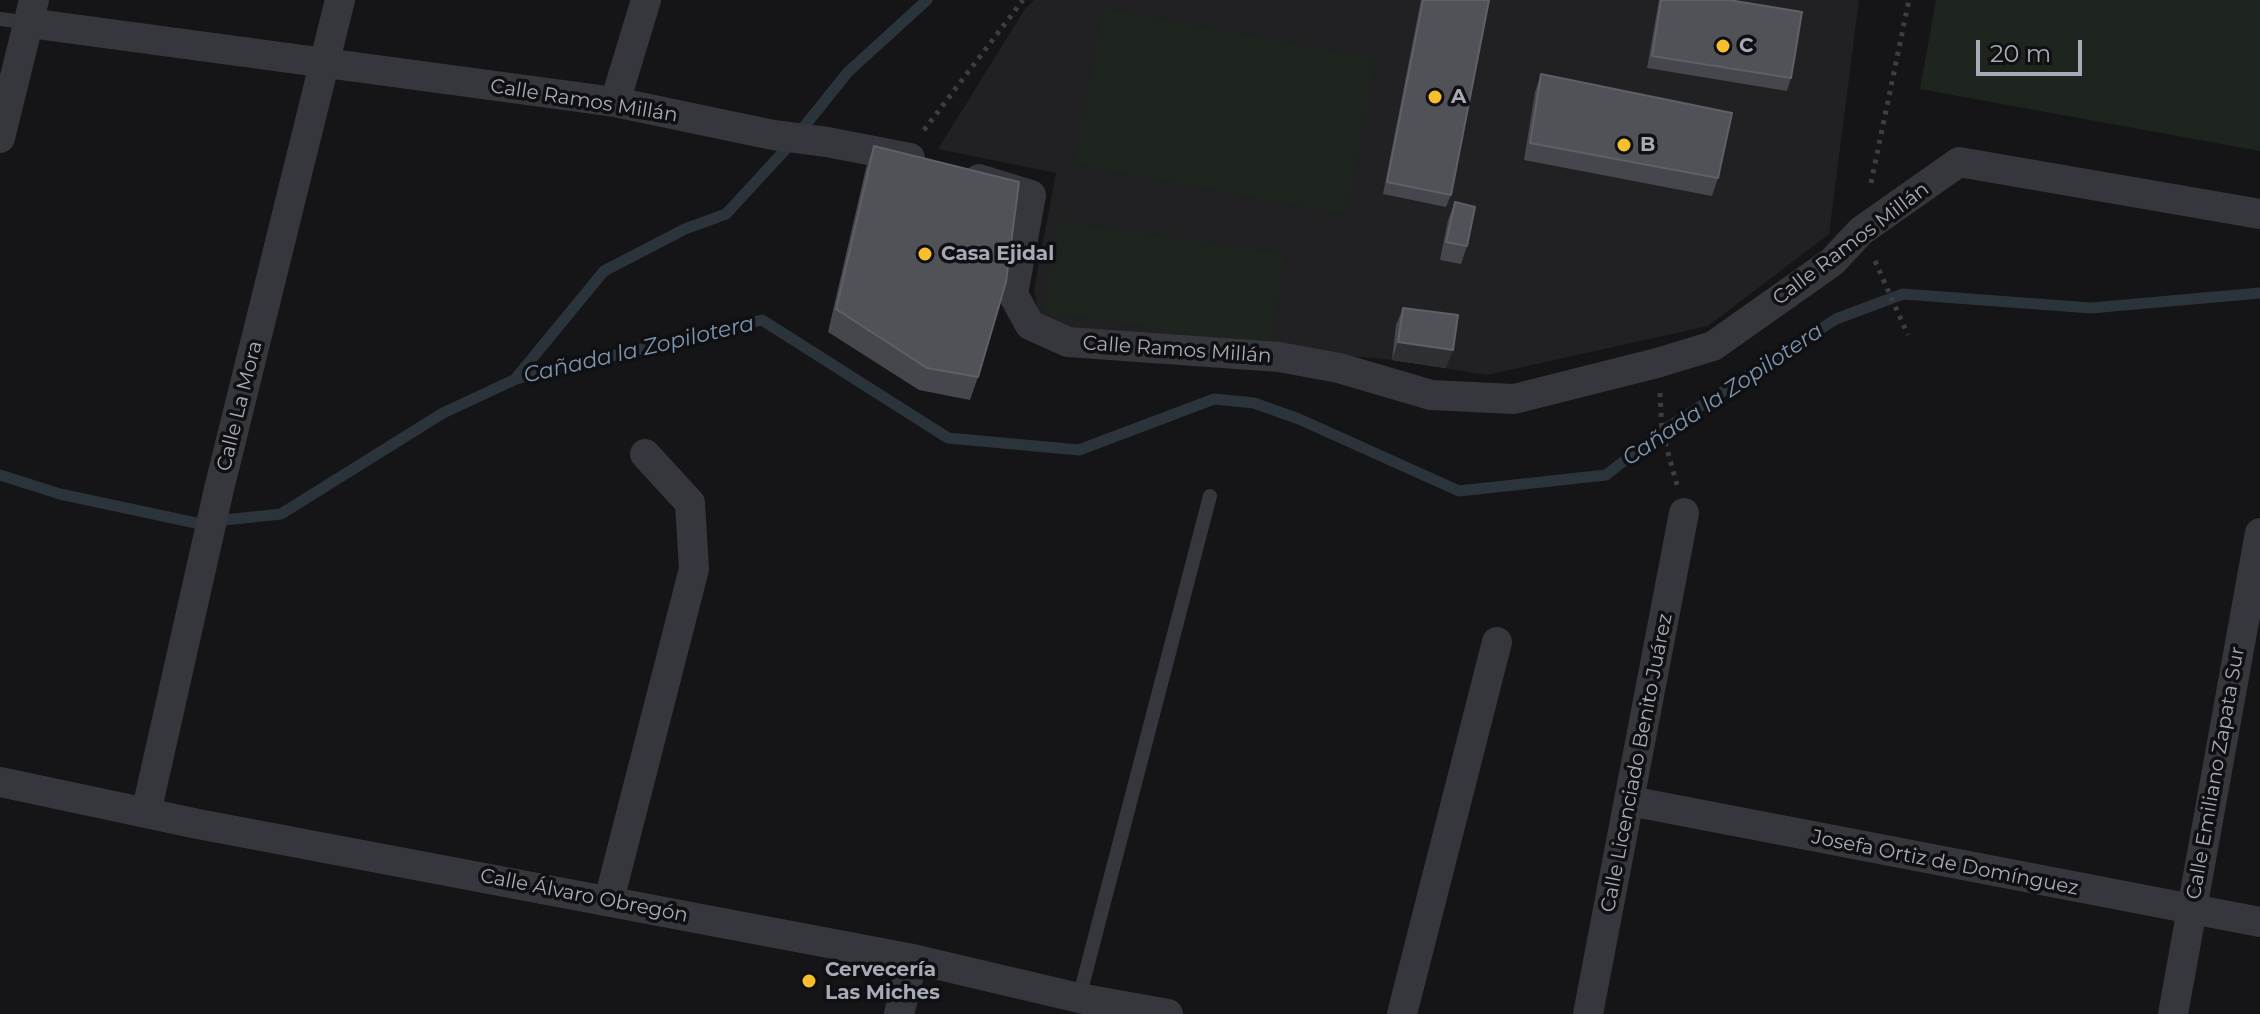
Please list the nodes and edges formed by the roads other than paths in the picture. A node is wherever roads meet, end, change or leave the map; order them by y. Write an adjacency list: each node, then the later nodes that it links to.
1 (340, 0): 4 (street, Calle La Mora)
2 (646, 0): 5 (street)
3 (21, 14): 4 (street, Calle Ramos Millán); 6 (street)
4 (326, 64): 5 (street, Calle Ramos Millán); 15 (street, Calle La Mora)
5 (615, 102): 7 (street, Calle Ramos Millán)
6 (0, 138)
7 (2260, 214)
8 (645, 454): 16 (street)
9 (1210, 496): 20 (lane)
10 (1684, 513): 14 (street, Calle Licenciado Benito Juárez)
11 (2260, 533): 17 (street, Calle Emiliano Zapata Sur)
12 (1497, 642): 23 (street)
13 (0, 782): 15 (street, Calle Álvaro Obregón)
14 (1630, 801): 17 (street, Josefa Ortiz de Domínguez); 24 (street, Calle Licenciado Benito Juárez)
15 (146, 813): 16 (street, Calle Álvaro Obregón)
16 (609, 900): 19 (street, Calle Álvaro Obregón)
17 (2190, 910): 18 (street, Josefa Ortiz de Domínguez); 25 (street, Calle Emiliano Zapata Sur)
18 (2260, 922)
19 (913, 959): 20 (street, Calle Álvaro Obregón); 21 (street)
20 (1079, 998): 22 (street, Calle Álvaro Obregón)
21 (899, 1014)
22 (1168, 1014)
23 (1402, 1014)
24 (1588, 1014)
25 (2173, 1014)

